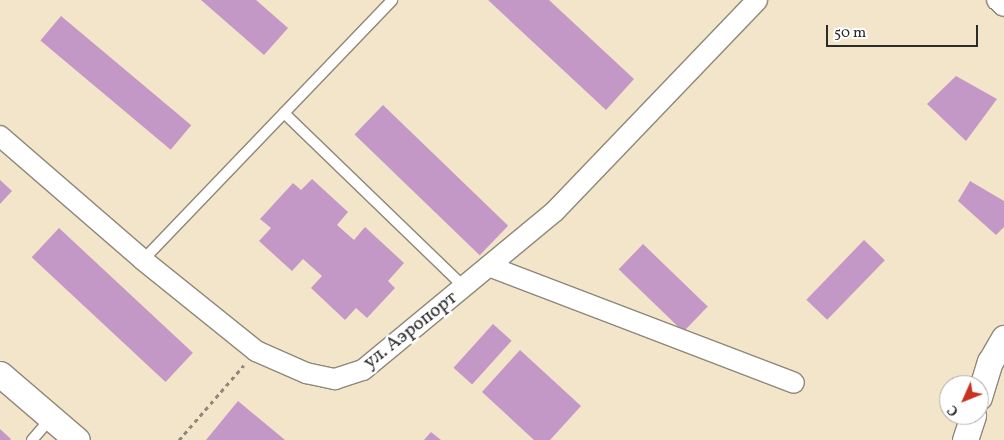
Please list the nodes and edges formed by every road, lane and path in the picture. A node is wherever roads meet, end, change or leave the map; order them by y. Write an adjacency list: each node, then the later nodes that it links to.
1 (392, 0): 5 (lane)
2 (757, 0): 8 (street, ул. Аэропорт)
3 (997, 0): 4 (street)
4 (1004, 6)
5 (284, 113): 7 (lane); 9 (lane)
6 (0, 136): 7 (street, ул. Аэропорт)
7 (143, 260): 11 (street, ул. Аэропорт)
8 (491, 267): 9 (street, ул. Аэропорт); 14 (street)
9 (465, 288): 11 (street, ул. Аэропорт)
10 (1004, 338): 13 (street)
11 (256, 351): 19 (path)
12 (0, 374): 15 (street)
13 (986, 375)
14 (794, 383)
15 (51, 418): 17 (lane); 18 (street)
16 (971, 425): 20 (street)
17 (32, 440)
18 (77, 440)
19 (178, 440)
20 (966, 440)

